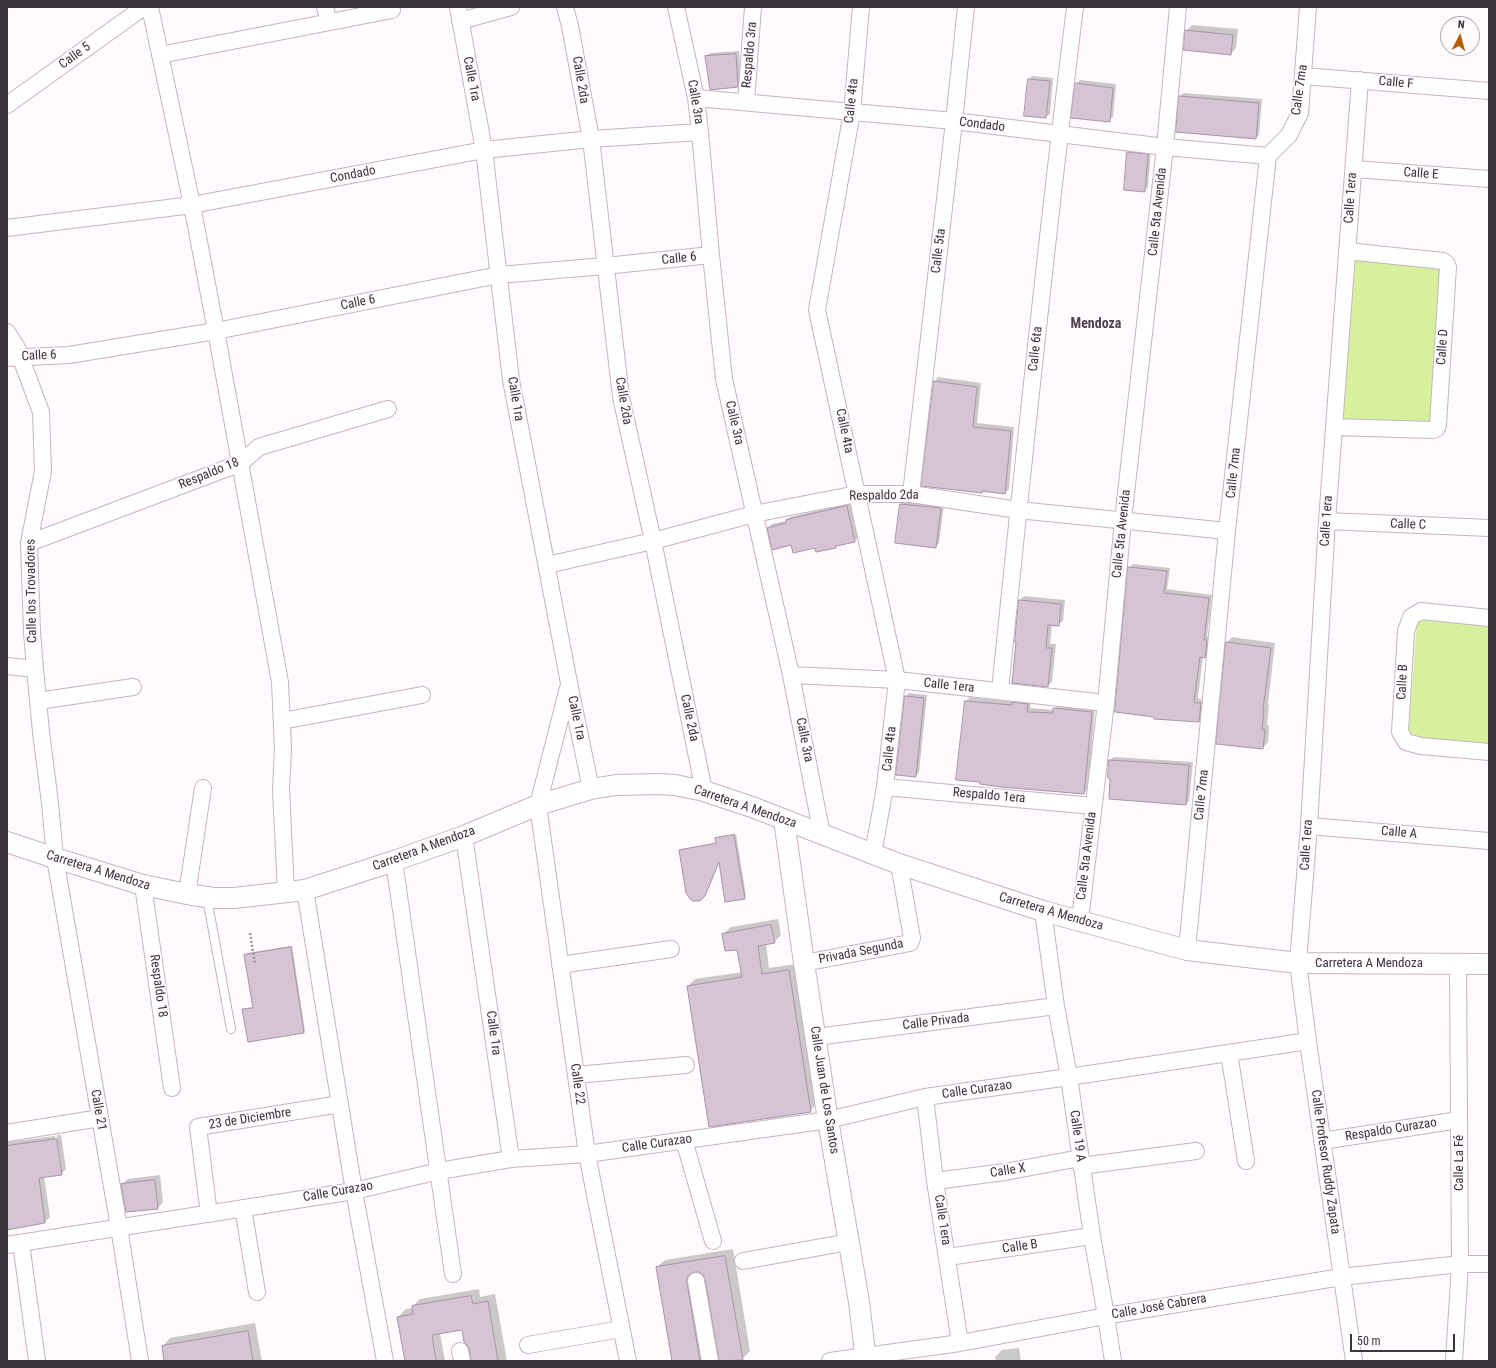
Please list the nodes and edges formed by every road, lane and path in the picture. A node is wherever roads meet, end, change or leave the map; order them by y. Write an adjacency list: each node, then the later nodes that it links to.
1 (144, 7): 21 (street, Calle 5)
2 (150, 7): 15 (street)
3 (511, 7): 14 (street)
4 (565, 7): 26 (street, Calle 2da)
5 (676, 7): 19 (street, Calle 3ra)
6 (754, 7): 20 (street, Respaldo 3ra)
7 (861, 7): 22 (street, Calle 4ta)
8 (966, 7): 23 (street, Calle 5ta)
9 (1075, 7): 25 (street, Calle 6ta)
10 (1178, 7): 27 (street, Calle 5ta Avenida)
11 (1308, 7): 16 (street, Calle 7ma)
12 (392, 10): 13 (street)
13 (327, 14): 15 (street)
14 (459, 14): 28 (street, Calle 1ra)
15 (160, 56): 32 (street)
16 (1303, 76): 17 (street, Calle F); 29 (street, Calle 7ma)
17 (1360, 80): 18 (street, Calle F); 30 (street, Calle 1era)
18 (1489, 91)
19 (696, 98): 20 (street, Condado); 24 (street, Calle 3ra)
20 (746, 102): 22 (street, Condado)
21 (7, 105)
22 (852, 112): 23 (street, Condado); 44 (street, Calle 4ta)
23 (954, 122): 25 (street, Condado); 45 (street, Calle 5ta)
24 (700, 132): 26 (street, Condado); 35 (street, Calle 3ra)
25 (1059, 134): 27 (street, Condado); 46 (street, Calle 6ta)
26 (591, 139): 28 (street, Condado); 36 (street, Calle 2da)
27 (1165, 147): 29 (street, Condado); 48 (street, Calle 5ta Avenida)
28 (484, 150): 32 (street, Condado); 37 (street, Calle 1ra)
29 (1268, 156): 51 (street, Calle 7ma)
30 (1354, 169): 31 (street, Calle E); 34 (street, Calle 1era)
31 (1489, 179)
32 (192, 205): 33 (street, Condado); 38 (street)
33 (7, 228)
34 (1347, 251): 42 (street, Calle 1era); 42 (street, Calle D)
35 (711, 255): 36 (street, Calle 6); 47 (street, Calle 3ra)
36 (605, 266): 37 (street, Calle 6); 52 (street, Calle 2da)
37 (499, 275): 38 (street, Calle 6); 54 (street, Calle 1ra)
38 (216, 331): 40 (street, Calle 6); 43 (street)
39 (7, 332): 40 (street, Calle los Trovadores)
40 (14, 358): 53 (street, Calle los Trovadores)
41 (388, 409): 43 (street, Respaldo 18)
42 (1334, 427): 49 (street, Calle 1era)
43 (241, 463): 53 (street, Respaldo 18); 66 (street)
44 (857, 494): 45 (street, Respaldo 2da); 47 (street, Respaldo 2da); 59 (street, Calle 4ta)
45 (911, 494): 46 (street, Respaldo 2da)
46 (1018, 510): 48 (street, Respaldo 2da); 62 (street, Calle 6ta)
47 (754, 514): 52 (street, Respaldo 2da); 58 (street, Calle 3ra)
48 (1123, 520): 51 (street, Respaldo 2da); 65 (street, Calle 5ta Avenida)
49 (1326, 521): 50 (street, Calle C); 75 (street, Calle 1era)
50 (1489, 528)
51 (1227, 531): 91 (street, Calle 7ma)
52 (653, 541): 54 (street, Respaldo 2da); 71 (street, Calle 2da)
53 (29, 543): 57 (street, Calle los Trovadores)
54 (547, 566): 60 (street, Calle 1ra)
55 (1489, 618): 67 (street, Calle B)
56 (7, 666): 57 (street)
57 (35, 669): 64 (street, Calle los Trovadores)
58 (791, 675): 59 (street, Calle 1era); 76 (street, Calle 3ra)
59 (897, 680): 62 (street, Calle 1era); 68 (street, Calle 4ta)
60 (569, 683): 70 (street, Calle 1ra); 72 (street)
61 (133, 686): 64 (street)
62 (1000, 691): 65 (street, Calle 1era)
63 (422, 694): 66 (street)
64 (38, 701): 81 (street, Calle los Trovadores)
65 (1106, 703): 73 (street, Calle 5ta Avenida)
66 (282, 721): 85 (street)
67 (1489, 752)
68 (885, 787): 73 (street, Respaldo 1era); 80 (street, Calle 4ta)
69 (203, 788): 86 (street)
70 (591, 789): 71 (street, Carretera A Mendoza); 72 (street, Carretera A Mendoza)
71 (704, 791): 74 (street, Carretera A Mendoza)
72 (538, 805): 77 (street, Carretera A Mendoza); 97 (street, Calle 22)
73 (1093, 806): 88 (street, Calle 5ta Avenida)
74 (784, 820): 76 (street, Carretera A Mendoza); 92 (street, Calle Juan de Los Santos)
75 (1309, 826): 78 (street, Calle A); 93 (street, Calle 1era)
76 (822, 835): 80 (street, Carretera A Mendoza)
77 (464, 836): 82 (street, Carretera A Mendoza); 117 (street, Calle 1ra)
78 (1489, 841)
79 (7, 842): 81 (street, Carretera A Mendoza)
80 (873, 854): 83 (street, Carretera A Mendoza)
81 (55, 858): 84 (street, Carretera A Mendoza); 109 (street, Calle 21)
82 (394, 861): 85 (street, Carretera A Mendoza); 120 (street)
83 (899, 864): 87 (street, Carretera A Mendoza); 92 (street, Privada Segunda)
84 (143, 885): 86 (street, Carretera A Mendoza); 106 (street, Respaldo 18)
85 (295, 891): 86 (street, Carretera A Mendoza); 108 (street)
86 (197, 895): 99 (lane)
87 (1042, 910): 88 (street, Carretera A Mendoza); 98 (street, Calle 19 A)
88 (1080, 920): 91 (street, Carretera A Mendoza)
89 (250, 934): 94 (path)
90 (672, 950): 97 (street)
91 (1187, 950): 93 (street, Carretera A Mendoza)
92 (804, 963): 100 (street, Calle Juan de Los Santos)
93 (1298, 963): 95 (street, Carretera A Mendoza); 101 (street, Calle Profesor Ruddy Zapata)
94 (255, 964)
95 (1458, 964): 96 (street, Carretera A Mendoza); 111 (street, Calle La Fé)
96 (1489, 964)
97 (560, 965): 104 (street, Calle 22)
98 (1056, 1006): 100 (street, Calle Privada); 105 (street, Calle 19 A)
99 (231, 1029)
100 (816, 1038): 110 (street, Calle Juan de Los Santos)
101 (1308, 1042): 102 (street, Calle Curazao); 114 (street, Calle Profesor Ruddy Zapata)
102 (1229, 1053): 105 (street, Calle Curazao); 118 (street)
103 (686, 1065): 104 (street)
104 (576, 1075): 116 (street, Calle 22)
105 (1069, 1077): 107 (street, Calle Curazao); 119 (street, Calle 19 A)
106 (172, 1088)
107 (926, 1097): 110 (street, Calle Curazao); 121 (street, Calle 1era)
108 (340, 1104): 122 (street); 124 (street, 23 de Diciembre)
109 (100, 1118): 112 (street); 125 (street, Calle 21)
110 (828, 1120): 113 (street, Calle Curazao); 128 (street, Calle Juan de Los Santos)
111 (1460, 1120): 114 (street, Respaldo Curazao); 132 (street, Calle La Fé)
112 (7, 1133)
113 (684, 1140): 116 (street, Calle Curazao); 127 (street)
114 (1322, 1141): 135 (street, Calle Profesor Ruddy Zapata)
115 (1196, 1151): 119 (street, Calle X)
116 (587, 1154): 117 (street, Calle Curazao); 139 (street, Calle 22)
117 (511, 1159): 120 (street, Calle Curazao)
118 (1246, 1161)
119 (1081, 1162): 121 (street, Calle X); 126 (street, Calle 19 A)
120 (439, 1171): 122 (street, Calle Curazao); 134 (street)
121 (935, 1181): 130 (street, Calle 1era)
122 (354, 1191): 123 (street, Calle Curazao); 145 (street)
123 (243, 1208): 124 (street, Calle Curazao); 137 (street)
124 (209, 1214): 125 (street, Calle Curazao)
125 (119, 1227): 129 (street, Calle Curazao); 144 (street, Calle 21)
126 (1092, 1236): 130 (street, Calle B); 138 (street, Calle 19 A)
127 (713, 1241)
128 (849, 1242): 131 (street); 142 (street, Calle Juan de Los Santos)
129 (14, 1244): 143 (street)
130 (948, 1257): 140 (street, Calle 1era)
131 (743, 1261)
132 (1460, 1264): 133 (street, Calle José Cabrera); 135 (street, Calle José Cabrera); 151 (street, Calle La Fé)
133 (1489, 1264)
134 (453, 1274)
135 (1342, 1277): 138 (street, Calle José Cabrera); 150 (street, Calle Profesor Ruddy Zapata)
136 (696, 1281): 147 (street)
137 (256, 1292)
138 (1106, 1316): 140 (street, Calle José Cabrera); 149 (street, Calle 19 A)
139 (621, 1329): 141 (street); 146 (street, Calle 22)
140 (960, 1343): 142 (street, Calle José Cabrera)
141 (528, 1345)
142 (866, 1359): 148 (street, Calle José Cabrera)
143 (37, 1361)
144 (140, 1361)
145 (385, 1361)
146 (628, 1361)
147 (710, 1361)
148 (830, 1361)
149 (1113, 1361)
150 (1354, 1361)
151 (1454, 1361)

